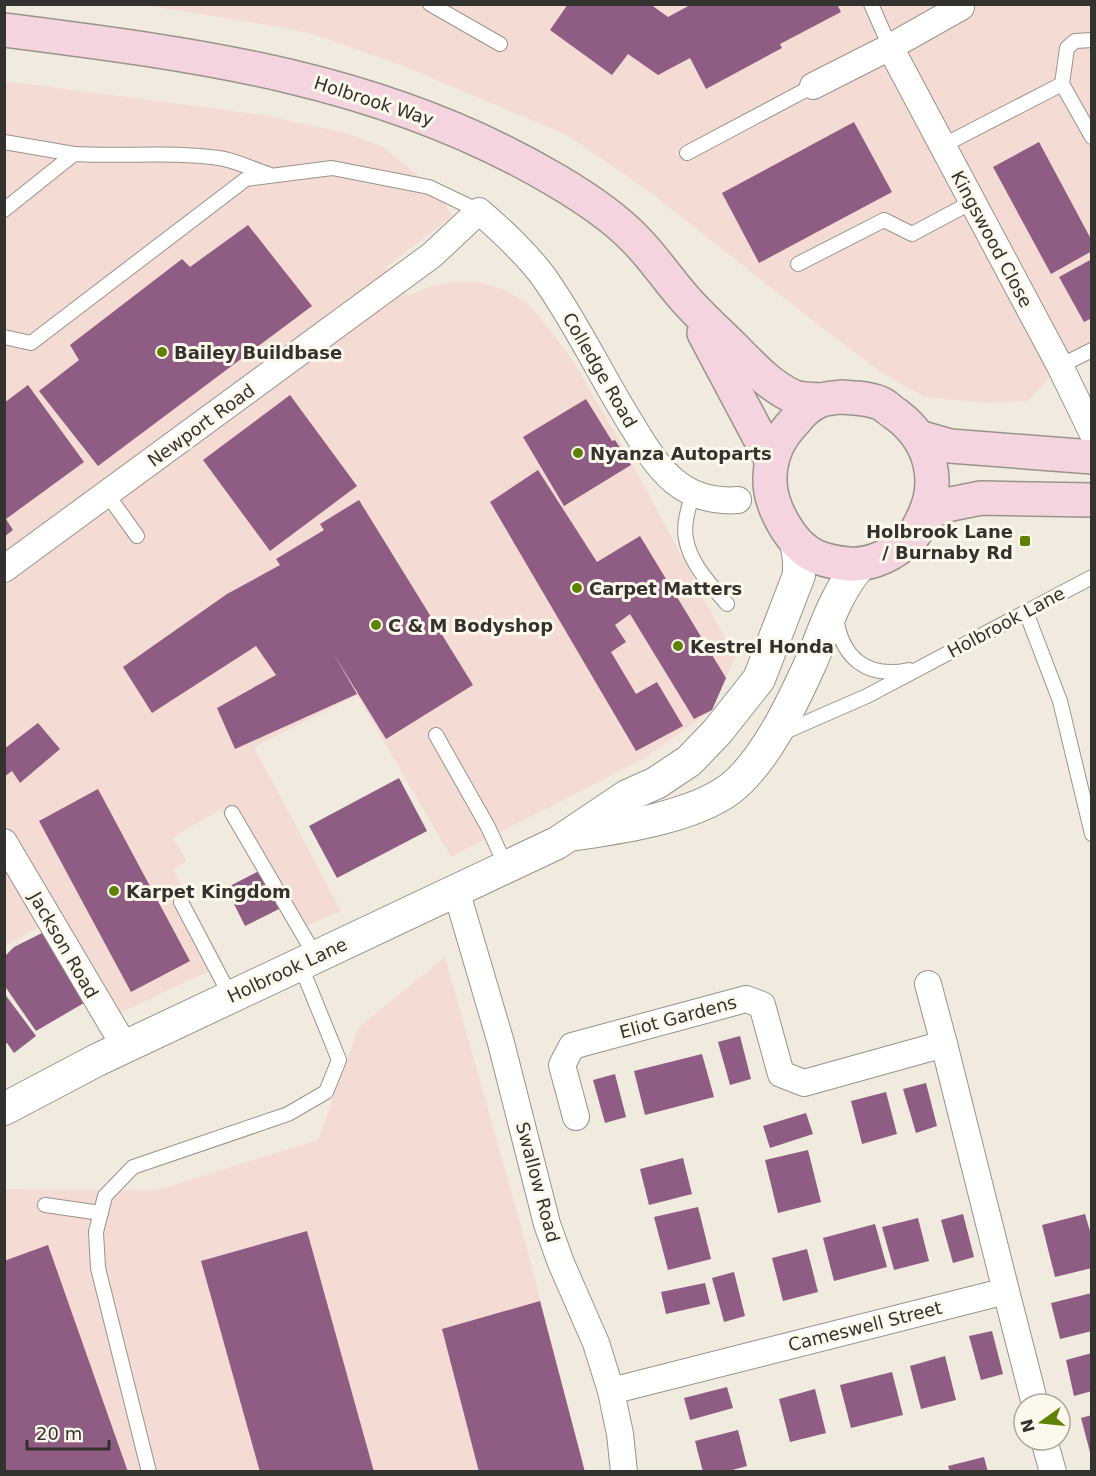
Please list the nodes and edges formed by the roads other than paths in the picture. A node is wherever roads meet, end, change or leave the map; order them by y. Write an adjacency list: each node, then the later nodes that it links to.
1 (430, 4): 6 (lane)
2 (871, 4): 7 (lane)
3 (961, 7): 7 (street)
4 (4, 30): 20 (main road, Holbrook Way)
5 (1092, 39): 8 (lane)
6 (500, 44)
7 (890, 47): 9 (street); 12 (street, Kingswood Close)
8 (1062, 84): 10 (lane); 12 (lane)
9 (813, 86): 13 (lane)
10 (1092, 137)
11 (4, 142): 14 (lane)
12 (942, 146): 16 (street, Kingswood Close)
13 (687, 153)
14 (74, 154): 15 (lane); 17 (lane)
15 (272, 176): 18 (lane); 21 (lane)
16 (972, 202): 19 (lane); 23 (street, Kingswood Close)
17 (4, 210)
18 (478, 211): 29 (street, Colledge Road); 30 (street, Newport Road)
19 (798, 264)
20 (686, 300): 24 (main road, Holbrook Way); 28 (main road, Holbrook Way)
21 (4, 337)
22 (1092, 350): 23 (lane)
23 (1060, 366): 25 (street, Kingswood Close)
24 (820, 400): 26 (main road); 28 (main road)
25 (1092, 432)
26 (919, 437): 27 (main road); 34 (main road)
27 (1092, 457)
28 (771, 470): 31 (street); 33 (main road)
29 (693, 492): 31 (street, Colledge Road); 41 (lane)
30 (108, 494): 35 (lane); 38 (street, Newport Road)
31 (738, 500): 33 (street, Colledge Road)
32 (1092, 500): 34 (main road)
33 (777, 511): 36 (main road)
34 (926, 513): 37 (main road)
35 (137, 536)
36 (796, 542): 37 (main road); 48 (street, Holbrook Lane)
37 (861, 565): 40 (street, Holbrook Lane)
38 (4, 568)
39 (1092, 577): 42 (lane, Holbrook Lane)
40 (837, 602): 43 (lane, Holbrook Lane); 45 (street, Holbrook Lane)
41 (727, 604)
42 (1026, 612): 43 (lane, Holbrook Lane); 47 (lane)
43 (921, 667): 45 (lane, Holbrook Lane)
44 (436, 735): 50 (lane)
45 (773, 737): 48 (street, Holbrook Lane)
46 (232, 813): 53 (lane)
47 (1092, 834)
48 (571, 835): 50 (street, Holbrook Lane)
49 (4, 842): 57 (street, Jackson Road)
50 (506, 866): 51 (street, Holbrook Lane)
51 (456, 890): 53 (street, Holbrook Lane); 63 (street, Swallow Road)
52 (180, 902): 55 (lane)
53 (308, 961): 55 (street, Holbrook Lane); 61 (lane)
54 (928, 984): 56 (street)
55 (231, 996): 57 (street, Holbrook Lane)
56 (944, 1044): 59 (street, Eliot Gardens); 62 (street)
57 (124, 1047): 58 (street, Holbrook Lane)
58 (4, 1109)
59 (576, 1117)
60 (45, 1206): 61 (lane)
61 (101, 1213): 66 (lane)
62 (1006, 1291): 63 (street, Cameswell Street); 64 (street)
63 (612, 1391): 67 (street, Swallow Road)
64 (1032, 1392)
65 (1047, 1452): 68 (street)
66 (149, 1472)
67 (624, 1472)
68 (1053, 1472)

